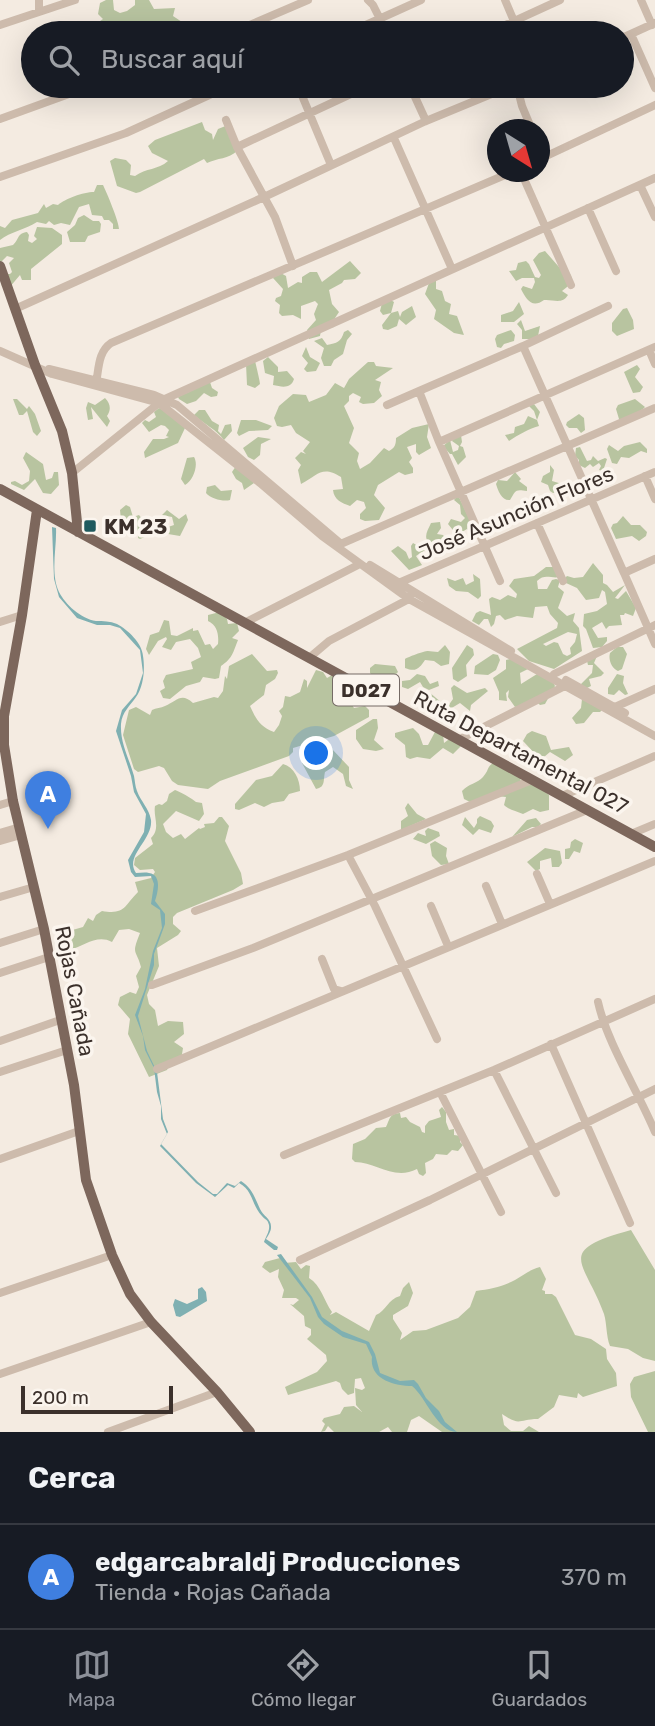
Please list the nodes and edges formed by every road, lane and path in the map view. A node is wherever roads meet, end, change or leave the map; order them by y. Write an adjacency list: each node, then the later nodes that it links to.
1 (39, 0): 9 (street)
2 (75, 0): 9 (street)
3 (308, 0): 11 (street)
4 (368, 0): 10 (street)
5 (421, 0): 10 (street)
6 (505, 0): 13 (street)
7 (561, 0): 14 (street)
8 (641, 0): 15 (street)
9 (39, 11): 16 (street)
10 (381, 19): 12 (street)
11 (259, 21)
12 (376, 21)
13 (513, 21)
14 (515, 21)
15 (653, 24): 17 (street)
16 (0, 25)
17 (634, 33)
18 (634, 41): 19 (street)
19 (655, 88)
20 (58, 98): 29 (street)
21 (203, 98): 37 (street)
22 (304, 98): 28 (street)
23 (341, 98): 28 (street)
24 (415, 98): 32 (street)
25 (482, 98): 32 (street)
26 (520, 98): 30 (street)
27 (655, 105): 35 (street)
28 (310, 112): 34 (street); 36 (street)
29 (0, 119)
30 (527, 119)
31 (226, 120): 34 (street)
32 (426, 121): 33 (street)
33 (394, 138): 36 (street); 43 (street)
34 (237, 147): 42 (street)
35 (550, 154)
36 (331, 164): 42 (street)
37 (0, 177)
38 (655, 178): 41 (street)
39 (488, 182): 43 (street)
40 (525, 182): 46 (street)
41 (640, 185): 44 (street); 45 (street)
42 (264, 197): 48 (street); 53 (street)
43 (425, 208): 48 (street); 49 (street)
44 (588, 208): 46 (street); 50 (street)
45 (655, 217)
46 (544, 227): 49 (street); 51 (street)
47 (0, 266): 53 (main road)
48 (293, 266): 59 (street)
49 (452, 269): 62 (street)
50 (616, 271)
51 (571, 285)
52 (608, 306): 54 (street)
53 (15, 309): 58 (main road)
54 (523, 346): 60 (street); 61 (street)
55 (652, 349): 57 (street); 61 (street)
56 (0, 351): 58 (street)
57 (655, 364)
58 (39, 367): 59 (street); 68 (main road)
59 (96, 383): 62 (street)
60 (419, 391): 63 (street); 65 (street)
61 (545, 395): 65 (street); 66 (street)
62 (162, 401): 68 (street); 77 (street)
63 (387, 405)
64 (655, 408): 66 (street)
65 (439, 442): 71 (street)
66 (567, 445): 71 (street); 73 (street)
67 (655, 471): 69 (street, José Asunción Flores)
68 (72, 473): 76 (main road)
69 (645, 476): 72 (street); 73 (street, José Asunción Flores)
70 (0, 489): 74 (main road, Ruta Departamental 027 / D027)
71 (461, 491): 77 (street); 78 (street)
72 (655, 499)
73 (590, 500): 75 (street, José Asunción Flores); 81 (street)
74 (37, 510): 76 (main road, Ruta Departamental 027 / D027); 86 (main road, Rojas Cañada)
75 (537, 523): 78 (street, José Asunción Flores); 83 (street)
76 (78, 532): 88 (main road, Ruta Departamental 027 / D027)
77 (338, 545): 80 (street); 84 (street)
78 (484, 545): 82 (street); 84 (street, José Asunción Flores)
79 (655, 559): 81 (street)
80 (359, 564): 84 (street); 88 (street)
81 (624, 573): 89 (street)
82 (500, 581)
83 (563, 581)
84 (394, 585): 85 (street)
85 (410, 596): 91 (street); 92 (street); 93 (street)
86 (22, 615): 87 (street); 96 (main road, Rojas Cañada)
87 (0, 622)
88 (244, 623): 91 (main road, Ruta Departamental 027 / D027)
89 (651, 627): 90 (street); 92 (street)
90 (655, 644)
91 (309, 658): 99 (main road, Ruta Departamental 027 / D027)
92 (554, 674): 95 (street)
93 (565, 686): 98 (street); 99 (street)
94 (655, 689): 95 (street)
95 (615, 707): 97 (street)
96 (2, 717): 100 (main road, Rojas Cañada)
97 (655, 730)
98 (655, 736)
99 (458, 740): 102 (main road, Ruta Departamental 027 / D027)
100 (2, 750): 104 (main road, Rojas Cañada)
101 (655, 756): 103 (street)
102 (532, 780): 103 (main road, Ruta Departamental 027 / D027); 113 (street)
103 (562, 796): 106 (main road, Ruta Departamental 027 / D027)
104 (13, 801): 105 (street); 108 (main road, Rojas Cañada)
105 (0, 805)
106 (587, 810): 110 (main road, Ruta Departamental 027 / D027); 119 (street)
107 (655, 824): 110 (street)
108 (20, 831): 109 (street); 111 (street); 117 (main road, Rojas Cañada)
109 (0, 834)
110 (631, 834): 112 (main road, Ruta Departamental 027 / D027)
111 (0, 841)
112 (655, 847)
113 (348, 855): 119 (street); 122 (street)
114 (655, 861): 120 (street)
115 (537, 874): 120 (street)
116 (486, 886): 123 (street)
117 (34, 887): 118 (street); 124 (main road, Rojas Cañada)
118 (0, 897)
119 (372, 900): 129 (street); 131 (street)
120 (550, 904): 123 (street)
121 (431, 906): 126 (street)
122 (195, 911)
123 (502, 924): 126 (street)
124 (44, 929): 125 (street); 127 (main road, Rojas Cañada)
125 (0, 943)
126 (448, 946): 129 (street)
127 (49, 957): 130 (street); 135 (main road, Rojas Cañada)
128 (322, 959): 132 (street)
129 (403, 964): 132 (street); 137 (street)
130 (0, 972)
131 (152, 985)
132 (341, 991): 141 (street)
133 (655, 999): 136 (street)
134 (598, 1002): 136 (street)
135 (60, 1020): 138 (street); 140 (main road, Rojas Cañada)
136 (603, 1021): 139 (street); 146 (street)
137 (437, 1038)
138 (0, 1041)
139 (551, 1044): 142 (street); 147 (street)
140 (67, 1050): 143 (street); 148 (main road, Rojas Cañada)
141 (158, 1069)
142 (494, 1070): 145 (street); 150 (street)
143 (0, 1072)
144 (655, 1089): 146 (street)
145 (440, 1092): 151 (street); 153 (street)
146 (640, 1096): 147 (street); 149 (street)
147 (586, 1122): 150 (street); 156 (street)
148 (79, 1131): 152 (street); 157 (main road, Rojas Cañada)
149 (655, 1132)
150 (533, 1147): 153 (street); 154 (street)
151 (284, 1155)
152 (0, 1159)
153 (481, 1175): 155 (street); 158 (street)
154 (556, 1193)
155 (501, 1212)
156 (630, 1223)
157 (112, 1255): 159 (street); 160 (main road, Rojas Cañada)
158 (300, 1260)
159 (0, 1293)
160 (151, 1322): 161 (street); 162 (main road, Rojas Cañada)
161 (0, 1374)
162 (217, 1392): 163 (street); 164 (main road, Rojas Cañada)
163 (108, 1432)
164 (250, 1432)

